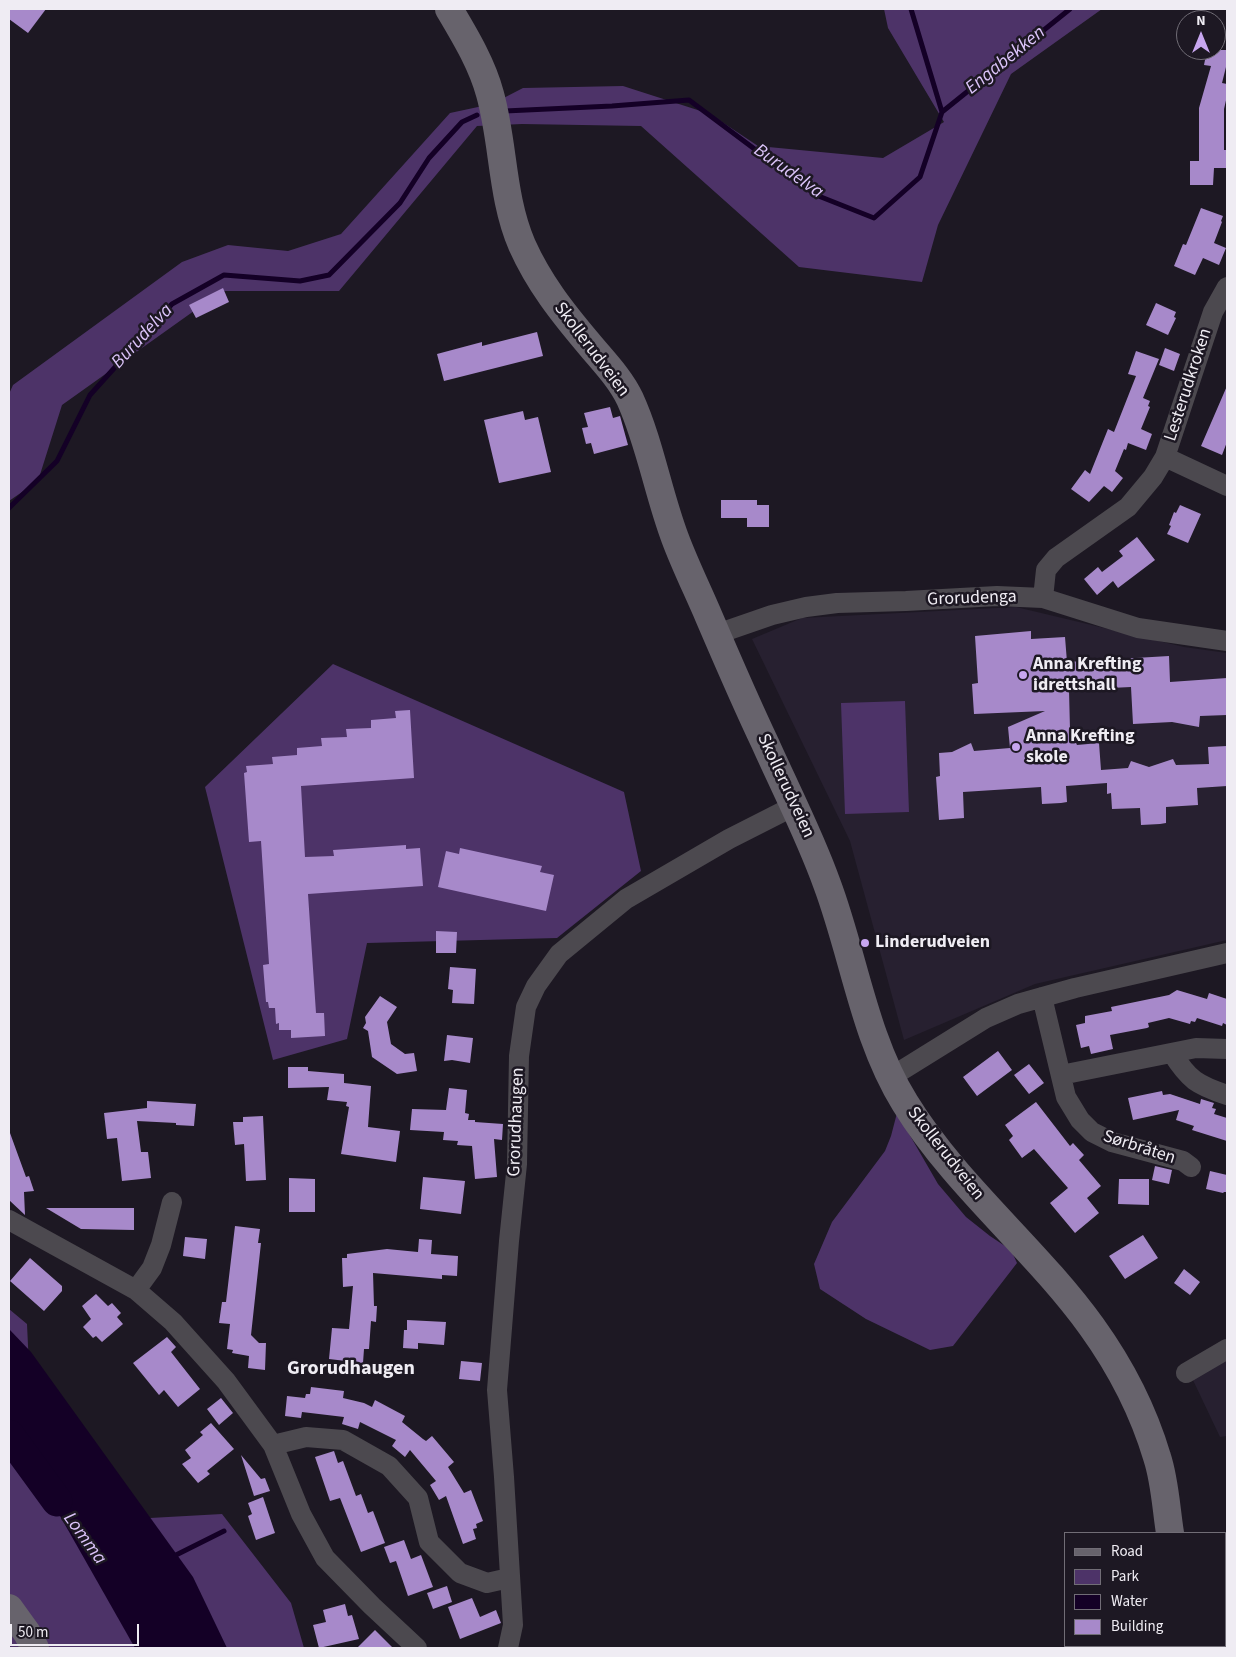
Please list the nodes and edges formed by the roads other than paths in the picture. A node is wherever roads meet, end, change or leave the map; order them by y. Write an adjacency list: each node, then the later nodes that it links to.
1 (449, 9): 6 (street, Skollerudveien)
2 (1227, 287): 3 (street, Lesterudkroken)
3 (1164, 457): 4 (street, Lesterudkroken); 5 (street, Lesterudkroken)
4 (1227, 486)
5 (1043, 598): 6 (street, Grorudenga); 7 (street, Grorudenga)
6 (717, 634): 8 (street, Skollerudveien)
7 (1227, 641)
8 (794, 806): 14 (street, Skollerudveien); 24 (street, Grorudhaugen)
9 (1227, 953): 10 (street)
10 (1042, 997): 13 (street, Sørbråten); 14 (street)
11 (1227, 1049): 12 (street)
12 (1172, 1053): 13 (street); 15 (street)
13 (1061, 1075): 16 (street, Sørbråten)
14 (891, 1076): 23 (street, Skollerudveien)
15 (1227, 1095)
16 (1192, 1167)
17 (172, 1202): 19 (street)
18 (9, 1220): 19 (street)
19 (136, 1290): 22 (street)
20 (1227, 1349): 21 (street)
21 (1186, 1373)
22 (273, 1445): 24 (street); 29 (street)
23 (1170, 1532)
24 (510, 1578): 30 (street, Grorudhaugen)
25 (9, 1608): 28 (street)
26 (9, 1635): 27 (street)
27 (22, 1648)
28 (35, 1648)
29 (417, 1648)
30 (508, 1648)

